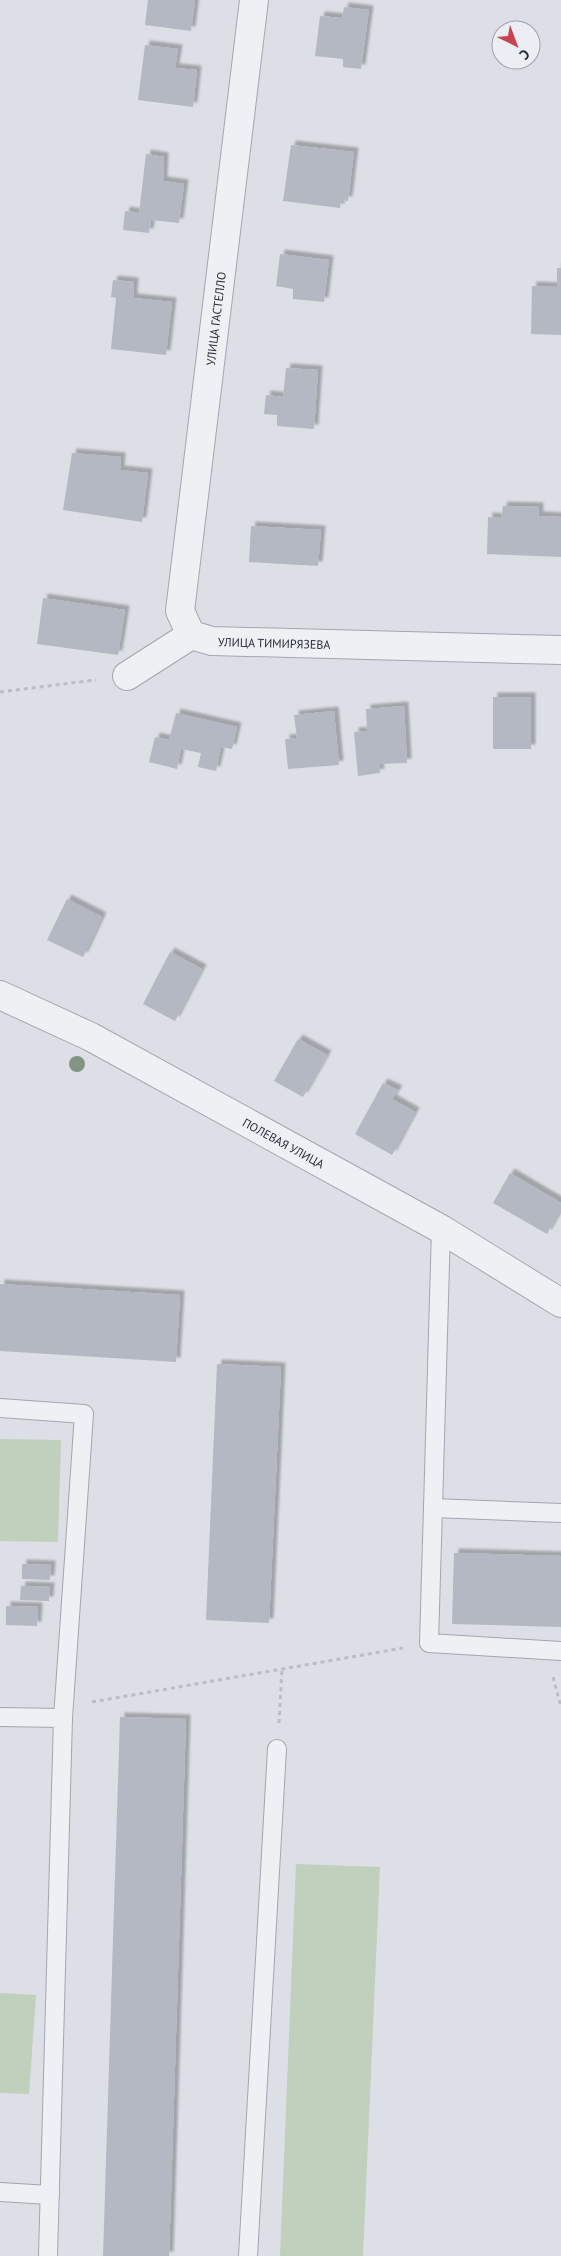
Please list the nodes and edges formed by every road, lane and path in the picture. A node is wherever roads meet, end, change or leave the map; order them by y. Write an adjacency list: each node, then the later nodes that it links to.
1 (254, 0): 2 (street, УЛИЦА ГАСТЕЛЛО)
2 (190, 636): 3 (street, УЛИЦА ТИМИРЯЗЕВА); 4 (street)
3 (561, 650)
4 (126, 676): 5 (path)
5 (0, 692)
6 (0, 995): 7 (street, ПОЛЕВАЯ УЛИЦА)
7 (441, 1229): 8 (street, ПОЛЕВАЯ УЛИЦА); 10 (lane)
8 (561, 1302)
9 (0, 1408): 15 (lane)
10 (433, 1508): 11 (lane); 12 (lane)
11 (561, 1513)
12 (428, 1643): 13 (lane); 14 (path)
13 (561, 1651)
14 (282, 1669): 15 (path); 17 (path)
15 (64, 1713): 16 (lane); 19 (lane)
16 (0, 1718)
17 (277, 1749): 21 (lane)
18 (0, 2192): 19 (lane)
19 (50, 2195): 20 (lane)
20 (48, 2256)
21 (248, 2256)

